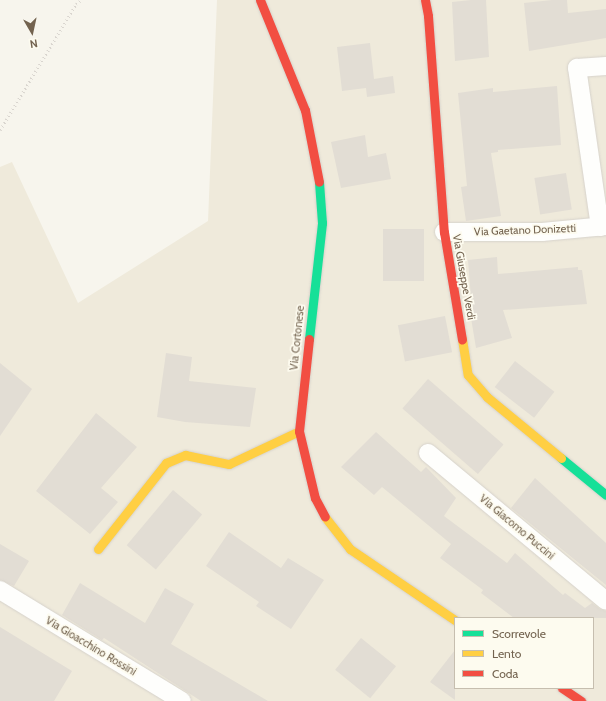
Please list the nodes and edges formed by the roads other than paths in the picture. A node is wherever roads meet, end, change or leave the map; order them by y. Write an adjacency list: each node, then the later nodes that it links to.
1 (260, 0): 6 (street, Via Cortonese)
2 (426, 0): 5 (street, Via Giuseppe Verdi)
3 (606, 66): 4 (street)
4 (603, 226): 5 (street, Via Gaetano Donizetti)
5 (444, 232): 8 (street, Via Giuseppe Verdi)
6 (299, 431): 9 (street); 12 (street, Via Cortonese)
7 (428, 453): 11 (street, Via Giacomo Puccini)
8 (606, 495)
9 (98, 549)
10 (0, 590): 13 (street, Via Gioacchino Rossini)
11 (606, 601)
12 (454, 619)
13 (182, 701)

